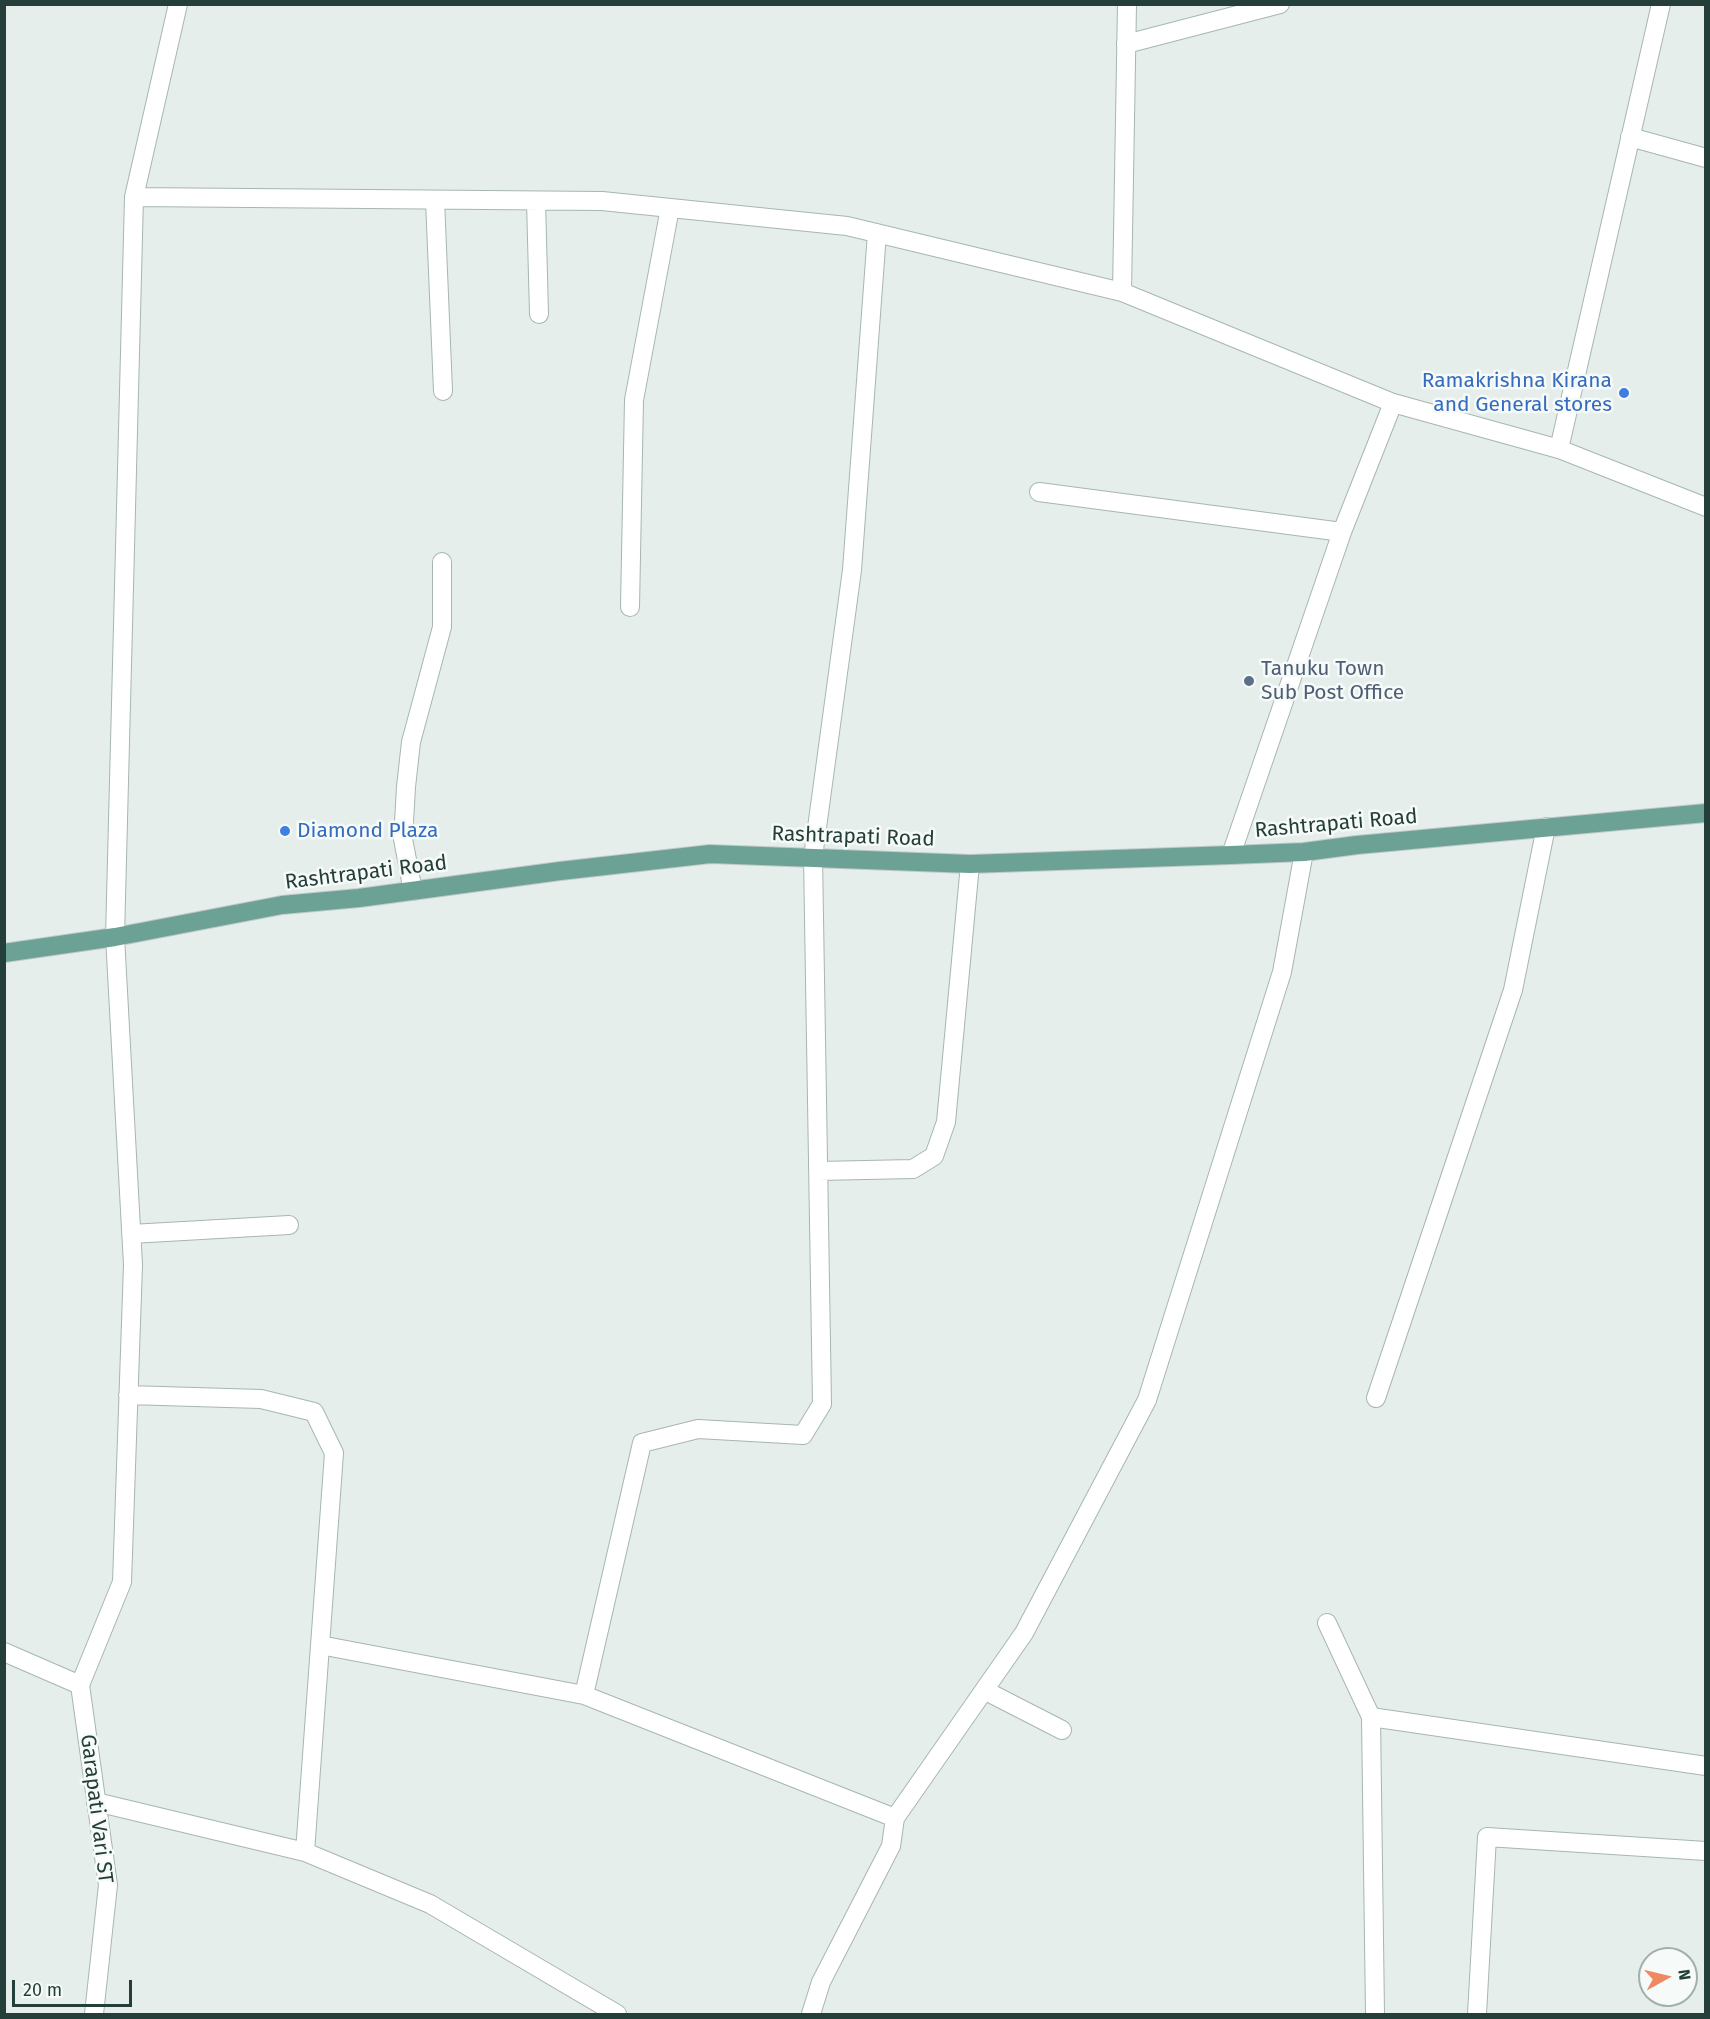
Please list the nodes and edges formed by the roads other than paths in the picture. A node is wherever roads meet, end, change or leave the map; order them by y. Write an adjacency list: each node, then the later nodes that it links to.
1 (178, 4): 8 (street)
2 (1127, 4): 5 (street)
3 (1280, 4): 5 (street)
4 (1661, 4): 6 (street)
5 (1126, 44): 13 (street)
6 (1630, 137): 7 (street); 17 (street)
7 (1706, 158)
8 (134, 197): 9 (street); 30 (street)
9 (435, 200): 10 (street); 15 (street)
10 (536, 201): 11 (street); 14 (street)
11 (670, 208): 12 (street); 22 (street)
12 (877, 233): 13 (street); 27 (street)
13 (1122, 292): 16 (street)
14 (539, 314)
15 (443, 391)
16 (1393, 402): 17 (street); 20 (street)
17 (1558, 449): 19 (street)
18 (1039, 492): 20 (street)
19 (1706, 507)
20 (1341, 532): 26 (street)
21 (442, 562): 29 (street)
22 (630, 607)
23 (1706, 813): 24 (main road, Rashtrapati Road)
24 (1546, 827): 25 (main road, Rashtrapati Road); 36 (street)
25 (1304, 852): 26 (main road, Rashtrapati Road); 41 (street)
26 (1231, 855): 28 (main road, Rashtrapati Road)
27 (813, 857): 28 (main road, Rashtrapati Road); 29 (main road, Rashtrapati Road); 32 (street)
28 (970, 864): 32 (street)
29 (413, 891): 30 (main road, Rashtrapati Road)
30 (115, 937): 31 (main road, Rashtrapati Road); 34 (street)
31 (4, 953)
32 (818, 1171): 42 (street)
33 (289, 1224): 34 (street)
34 (131, 1234): 35 (street)
35 (128, 1395): 38 (street); 40 (street)
36 (1376, 1398)
37 (1327, 1623): 43 (street)
38 (320, 1645): 42 (street); 49 (street)
39 (4, 1652): 40 (street)
40 (80, 1685): 46 (street, Garapati Vari ST)
41 (984, 1690): 44 (street); 47 (street)
42 (584, 1695): 47 (street)
43 (1371, 1717): 45 (street); 53 (street)
44 (1062, 1730)
45 (1706, 1766)
46 (96, 1802): 49 (street); 50 (street, Garapati Vari ST)
47 (895, 1818): 52 (street)
48 (1706, 1851): 54 (street)
49 (305, 1852): 51 (street)
50 (94, 2014)
51 (617, 2014)
52 (811, 2014)
53 (1375, 2014)
54 (1477, 2014)

